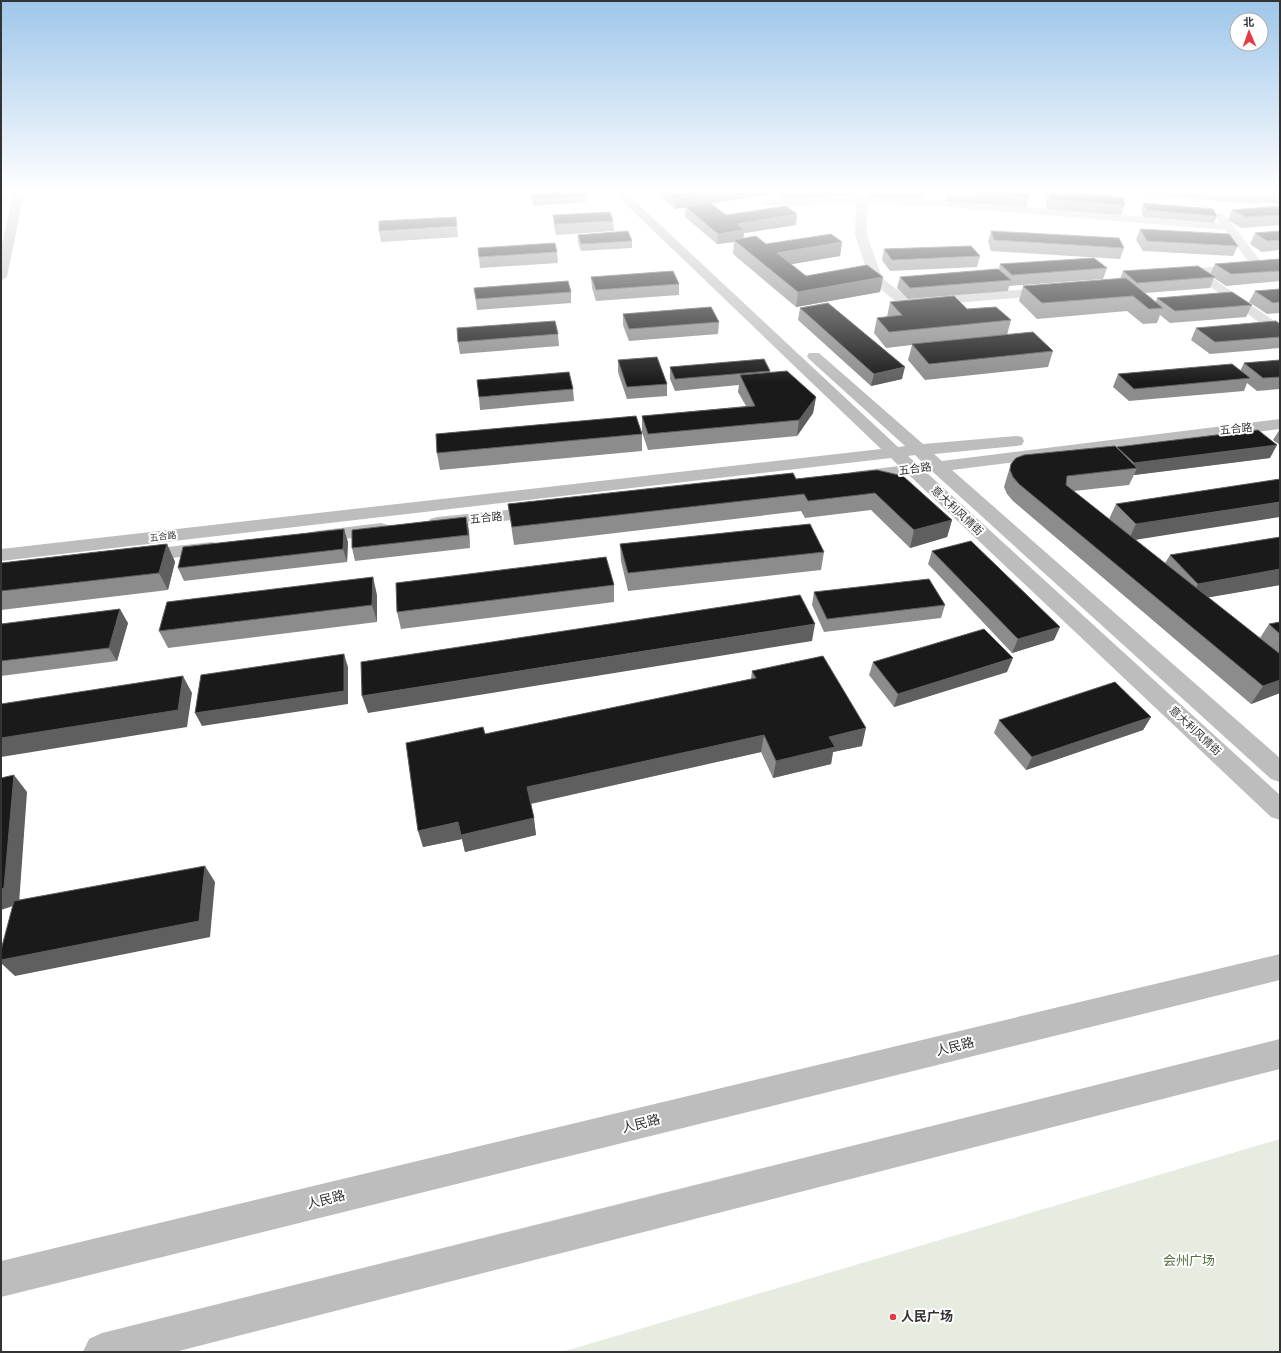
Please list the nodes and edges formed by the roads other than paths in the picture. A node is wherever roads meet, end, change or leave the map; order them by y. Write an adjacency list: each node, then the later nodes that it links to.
1 (6, 256): 8 (street)
2 (685, 256): 15 (street, 意大利风情街)
3 (703, 256): 10 (street)
4 (868, 256): 9 (street)
5 (1251, 256): 7 (street)
6 (1280, 265): 7 (street)
7 (1259, 267): 11 (street)
8 (1, 277)
9 (1060, 290)
10 (764, 311)
11 (1280, 331)
12 (805, 349): 16 (street, 意大利风情街)
13 (1280, 414): 16 (street, 五合路)
14 (1280, 424): 17 (street, 五合路)
15 (895, 453): 16 (street, 意大利风情街); 24 (street, 五合路)
16 (915, 460): 17 (street, 意大利风情街); 18 (street, 五合路); 27 (street, 意大利风情街)
17 (935, 466): 26 (street, 意大利风情街)
18 (842, 478)
19 (556, 510): 20 (street, 五合路)
20 (421, 525)
21 (398, 528): 22 (street)
22 (302, 538)
23 (231, 546): 25 (street, 五合路)
24 (1, 556)
25 (128, 558)
26 (1280, 772)
27 (1280, 810)
28 (1280, 967): 30 (street, 人民路)
29 (1280, 1054): 31 (street)
30 (1, 1279)
31 (102, 1352)

